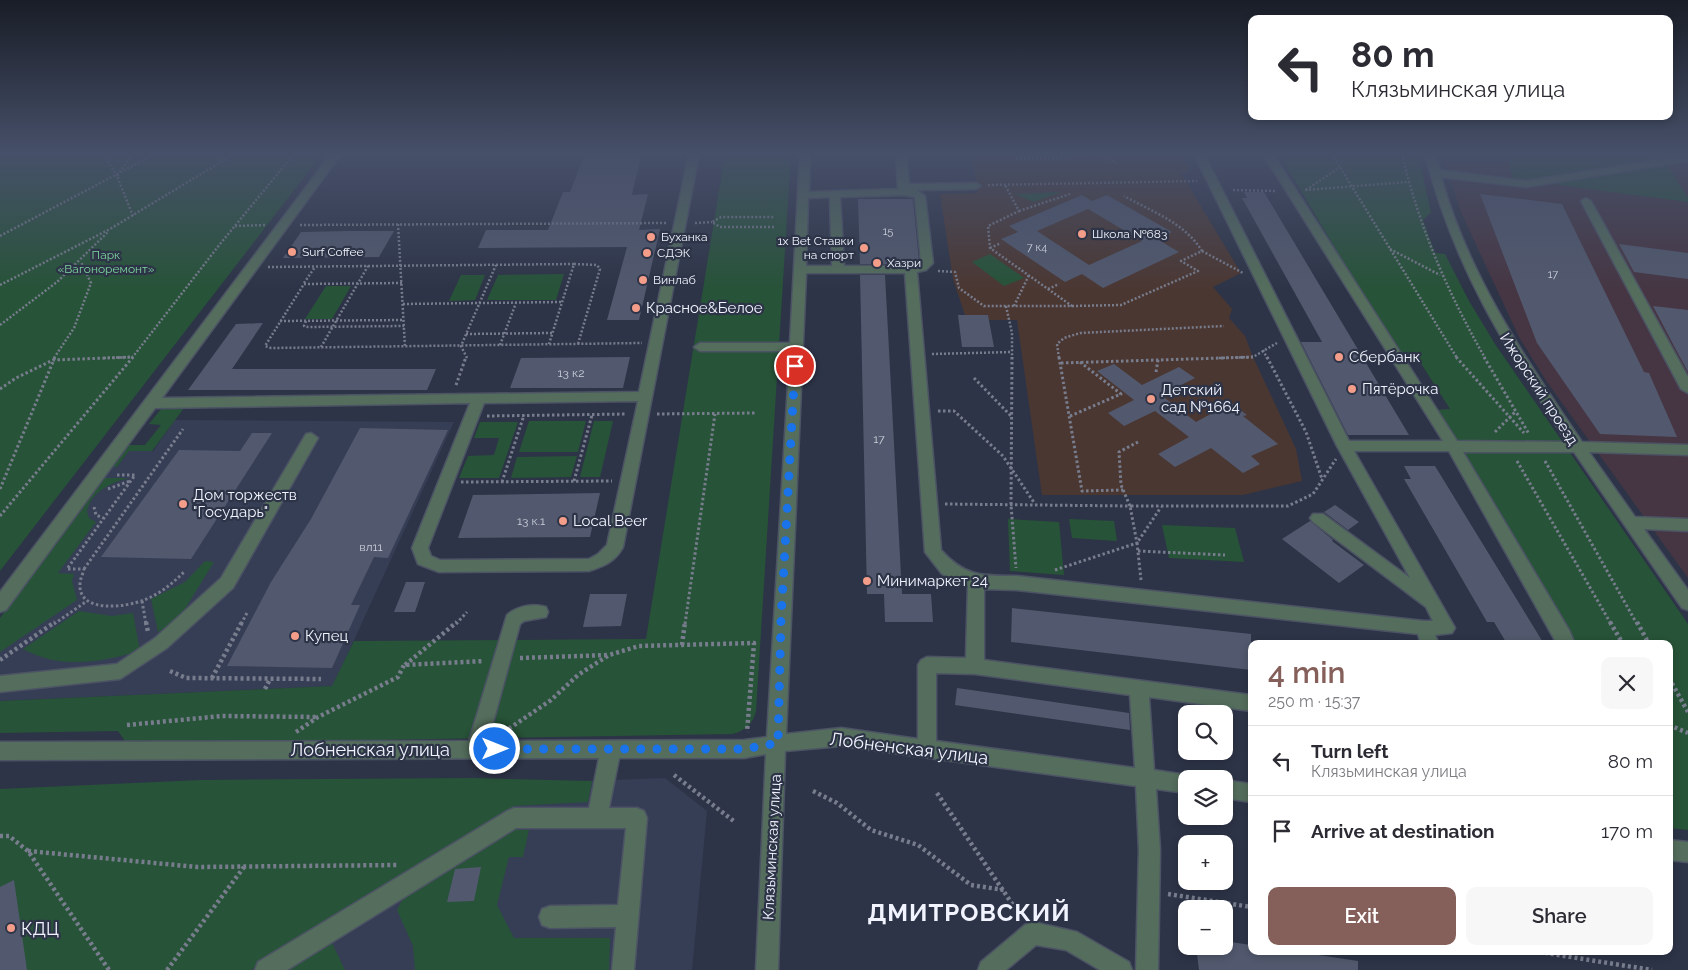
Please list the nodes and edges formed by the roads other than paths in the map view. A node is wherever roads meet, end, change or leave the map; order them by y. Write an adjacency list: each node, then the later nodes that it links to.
1 (302, 199): 18 (street)
2 (685, 199): 16 (street)
3 (803, 199): 10 (street, Клязьминская улица)
4 (835, 199): 11 (street)
5 (920, 199): 12 (street)
6 (1222, 199): 20 (street)
7 (1295, 199): 21 (street)
8 (1444, 199): 22 (street, Ижорский проезд)
9 (1586, 201): 15 (street)
10 (800, 269): 11 (street); 14 (street, Клязьминская улица)
11 (838, 269): 12 (street)
12 (911, 270): 27 (street)
13 (700, 347): 14 (street)
14 (796, 347): 38 (street, Клязьминская улица)
15 (1688, 389)
16 (644, 396): 17 (street); 17 (street)
17 (479, 397): 18 (street)
18 (151, 402): 29 (street)
19 (311, 438): 35 (street)
20 (1344, 446): 21 (street); 30 (street)
21 (1453, 446): 22 (street); 33 (street)
22 (1578, 447): 23 (street); 25 (street, Ижорский проезд)
23 (1688, 450)
24 (1318, 518): 30 (street)
25 (1631, 524): 26 (street); 28 (street, Ижорский проезд)
26 (1688, 524)
27 (976, 582): 32 (street); 34 (street)
28 (1688, 603)
29 (0, 605)
30 (1433, 605): 32 (street)
31 (540, 612): 40 (street)
32 (1427, 636)
33 (1565, 640)
34 (975, 666): 36 (street); 41 (street)
35 (0, 684)
36 (1139, 688): 37 (street); 43 (street)
37 (1248, 703)
38 (778, 743): 39 (street, Лобненская улица); 41 (street, Лобненская улица); 54 (street, Клязьминская улица)
39 (611, 748): 40 (street, Лобненская улица); 47 (street)
40 (476, 749): 42 (street, Лобненская улица)
41 (927, 749): 43 (street, Лобненская улица)
42 (0, 751)
43 (1146, 779): 44 (street, Лобненская улица); 57 (street)
44 (1178, 783)
45 (1233, 790): 46 (street)
46 (1248, 793)
47 (597, 818): 50 (street); 52 (street)
48 (1673, 850): 49 (street)
49 (1688, 852)
50 (628, 916): 51 (street); 53 (street)
51 (550, 917)
52 (266, 970)
53 (622, 970)
54 (767, 970)
55 (989, 970): 56 (street)
56 (1122, 970)
57 (1146, 970)

